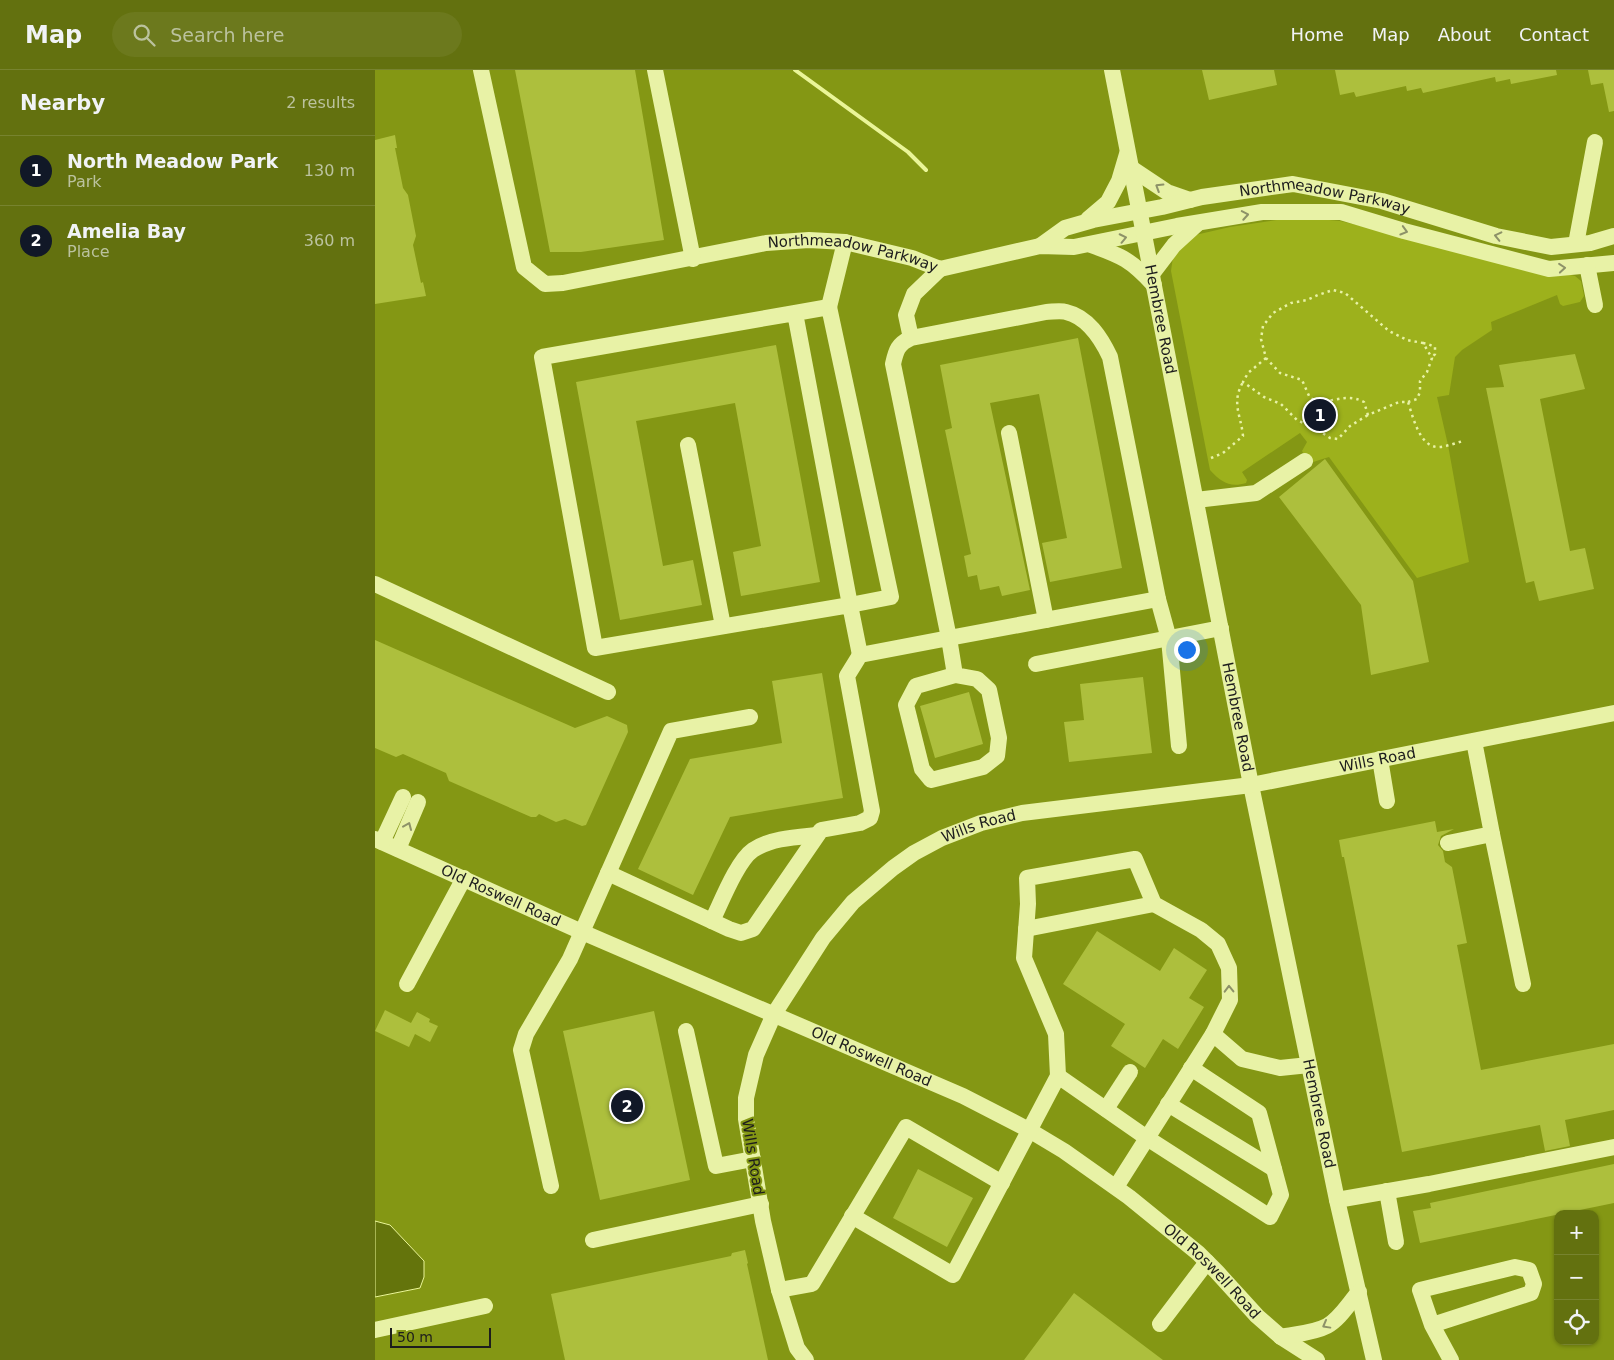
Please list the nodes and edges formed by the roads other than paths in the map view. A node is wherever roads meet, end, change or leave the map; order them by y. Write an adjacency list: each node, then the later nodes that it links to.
1 (481, 70): 17 (street, Northmeadow Parkway)
2 (655, 70): 17 (street)
3 (1112, 70): 5 (street, Hembree Road)
4 (1595, 142): 14 (street)
5 (1128, 150): 6 (street, Hembree Road); 9 (street)
6 (1131, 168): 7 (street, one-way to 6); 8 (street, Hembree Road)
7 (1190, 200): 8 (street, Northmeadow Parkway); 14 (street, Northmeadow Parkway, one-way to 7)
8 (1139, 212): 9 (street, Northmeadow Parkway); 11 (street, Hembree Road)
9 (1084, 222): 16 (street, Northmeadow Parkway)
10 (1197, 224): 11 (street, Northmeadow Parkway); 19 (street, Northmeadow Parkway, one-way to 19); 21 (street)
11 (1144, 234): 15 (street, Northmeadow Parkway, one-way to 11); 21 (street, Hembree Road)
12 (1614, 236): 14 (street, Northmeadow Parkway)
13 (845, 242): 17 (street, Northmeadow Parkway); 20 (street, Northmeadow Parkway); 23 (street)
14 (1576, 244)
15 (1091, 245): 16 (street, Northmeadow Parkway); 21 (street)
16 (1040, 246): 20 (street, Northmeadow Parkway)
17 (693, 259)
18 (1614, 263): 19 (street, Northmeadow Parkway)
19 (1587, 265): 22 (street)
20 (940, 269): 25 (street)
21 (1153, 279): 29 (street, Hembree Road)
22 (1595, 305)
23 (829, 307): 24 (street); 32 (street)
24 (795, 313): 32 (street); 34 (street)
25 (911, 338): 31 (street); 36 (street)
26 (1009, 433): 33 (street)
27 (688, 444): 34 (street)
28 (1305, 461): 29 (street)
29 (1196, 500): 35 (street, Hembree Road)
30 (375, 584): 41 (street)
31 (1157, 599): 33 (street); 37 (street)
32 (850, 605): 34 (street); 38 (street)
33 (1046, 620): 36 (street)
34 (723, 626)
35 (1221, 628): 37 (street); 47 (street, Hembree Road)
36 (949, 638): 38 (street); 40 (street)
37 (1169, 639): 39 (street); 45 (street)
38 (860, 655): 49 (street)
39 (1035, 664)
40 (955, 675): 40 (street)
41 (608, 692)
42 (1614, 713): 44 (street, Wills Road)
43 (750, 717): 54 (street)
44 (1474, 741): 46 (street, Wills Road); 50 (street)
45 (1179, 746)
46 (1380, 759): 47 (street, Wills Road); 48 (street)
47 (1251, 785): 62 (street, Wills Road); 65 (street, Hembree Road)
48 (1387, 801)
49 (817, 834): 57 (street); 57 (street)
50 (1492, 834): 52 (street); 61 (street)
51 (378, 840): 53 (street, Old Roswell Road); 53 (street, one-way to 51)
52 (1448, 843)
53 (398, 849): 55 (street, Old Roswell Road)
54 (608, 873): 57 (street); 59 (street)
55 (464, 878): 59 (street, Old Roswell Road); 60 (street)
56 (1154, 904): 58 (street); 58 (street); 64 (street, one-way to 56)
57 (712, 921)
58 (1026, 929): 68 (street)
59 (582, 932): 62 (street, Old Roswell Road); 77 (street)
60 (407, 984)
61 (1523, 984)
62 (773, 1014): 71 (street, Old Roswell Road); 74 (street, Wills Road)
63 (686, 1031): 74 (street)
64 (1213, 1034): 65 (street); 66 (street)
65 (1309, 1065): 80 (street, Hembree Road)
66 (1191, 1068): 69 (street); 75 (street)
67 (1130, 1072): 70 (street)
68 (1058, 1076): 70 (street); 71 (street)
69 (1168, 1104): 72 (street); 75 (street)
70 (1106, 1109): 72 (street)
71 (1029, 1130): 76 (street); 78 (street, Old Roswell Road)
72 (1147, 1138): 75 (street); 78 (street)
73 (1614, 1147): 79 (street)
74 (753, 1158): 81 (street, Wills Road)
75 (1274, 1169)
76 (1002, 1183): 82 (street); 82 (street)
77 (551, 1186)
78 (1116, 1187): 85 (street, Old Roswell Road)
79 (1387, 1191): 80 (street); 84 (street)
80 (1337, 1200): 87 (street, Hembree Road)
81 (761, 1204): 83 (street); 86 (street, Wills Road)
82 (853, 1216): 86 (street)
83 (593, 1240)
84 (1396, 1242)
85 (1207, 1262): 89 (street); 92 (street, Old Roswell Road)
86 (779, 1290): 93 (street, Wills Road)
87 (1359, 1292): 92 (street, one-way to 92); 95 (street, Hembree Road)
88 (485, 1306): 91 (street)
89 (1160, 1324)
90 (1432, 1326): 90 (street); 96 (street)
91 (375, 1330)
92 (1281, 1337): 94 (street, Old Roswell Road)
93 (806, 1360)
94 (1317, 1360)
95 (1374, 1360)
96 (1451, 1360)

